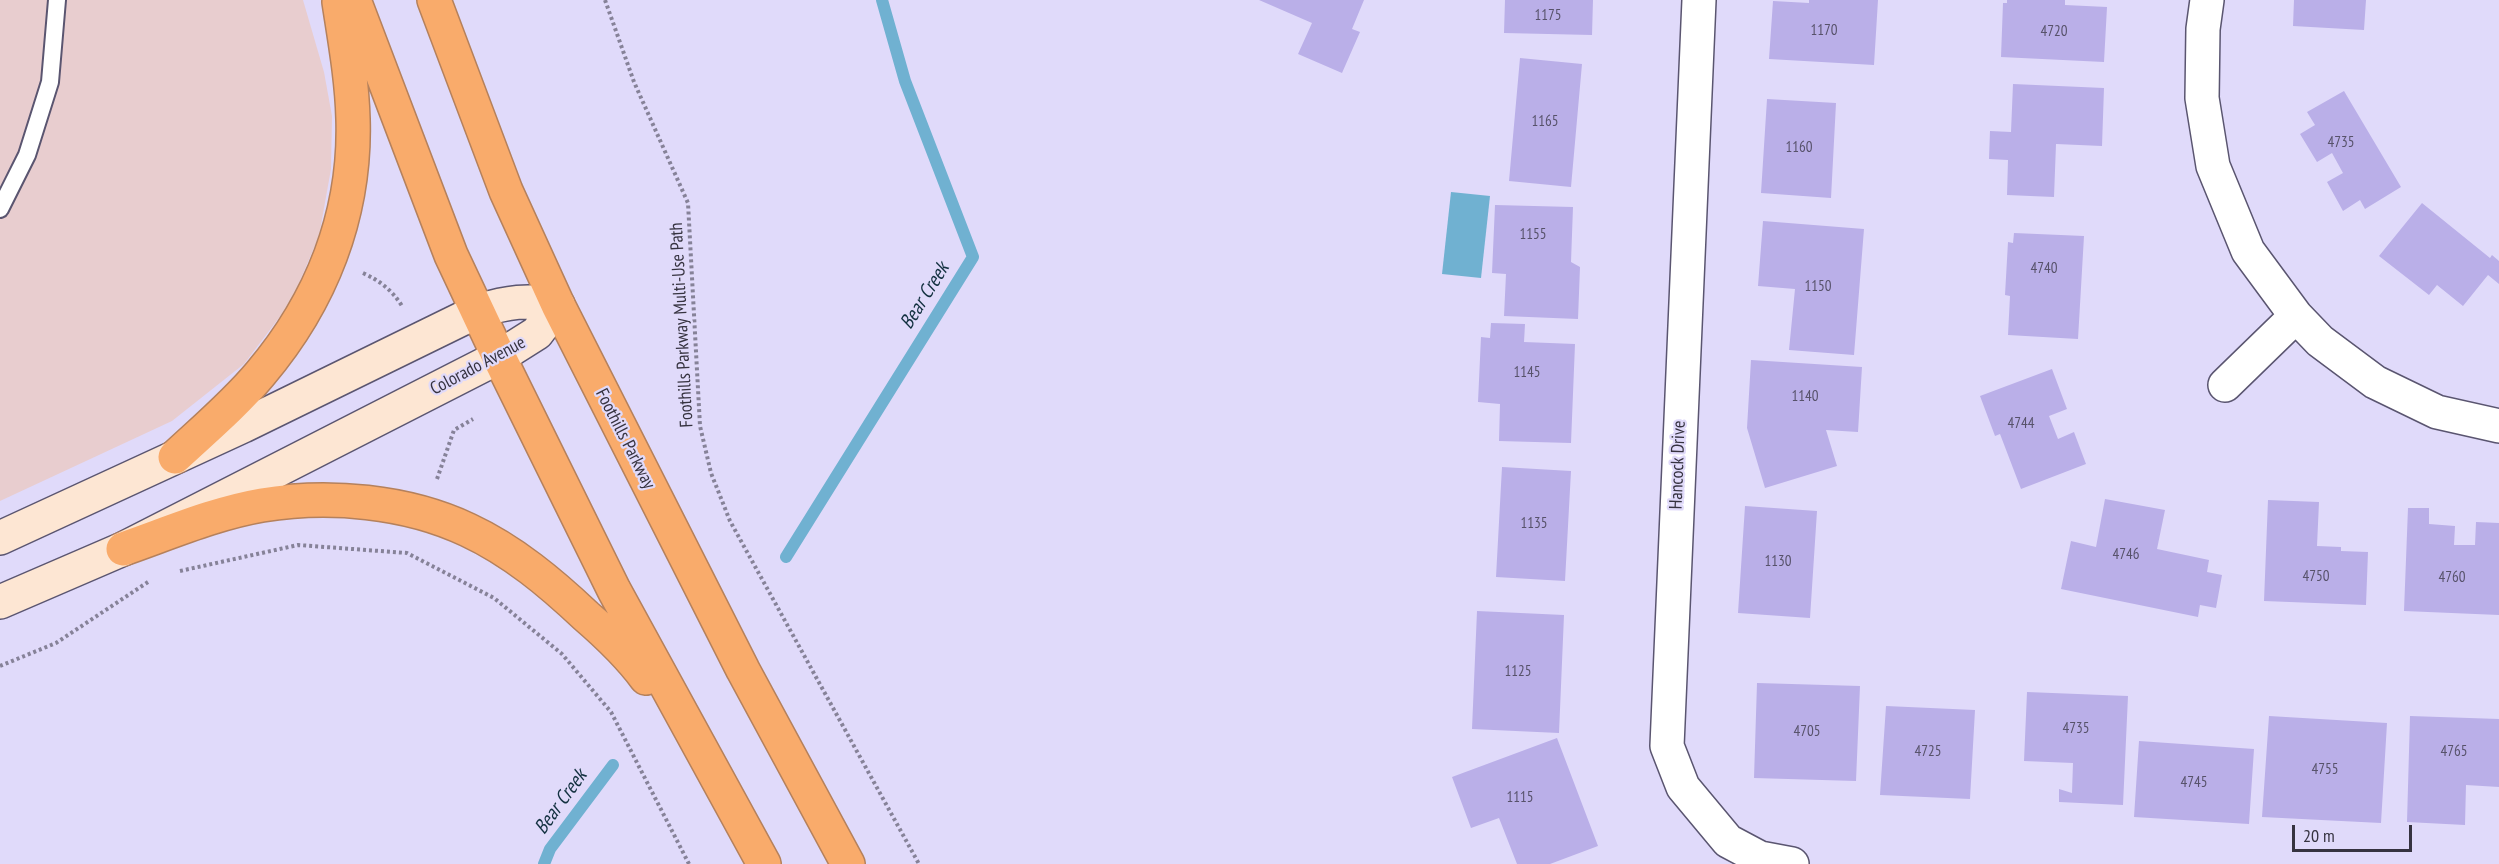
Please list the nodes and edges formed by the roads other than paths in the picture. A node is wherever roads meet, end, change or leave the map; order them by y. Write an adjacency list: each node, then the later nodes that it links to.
1 (57, 0): 7 (lane)
2 (339, 0): 14 (highway)
3 (354, 0): 9 (highway)
4 (434, 0): 8 (highway, Foothills Parkway)
5 (1699, 0): 21 (street, Hancock Drive)
6 (2207, 0): 10 (street)
7 (0, 209)
8 (558, 305): 9 (main road); 11 (main road, Colorado Avenue); 20 (highway, Foothills Parkway)
9 (478, 311): 11 (highway); 14 (main road)
10 (2296, 316): 12 (street); 13 (street)
11 (499, 357): 16 (main road, Colorado Avenue); 18 (highway)
12 (2225, 385)
13 (2499, 426)
14 (176, 457): 15 (main road)
15 (0, 538)
16 (123, 549): 17 (main road, Colorado Avenue); 18 (highway)
17 (0, 602)
18 (734, 813): 19 (highway)
19 (764, 864)
20 (848, 864)
21 (1792, 864)

